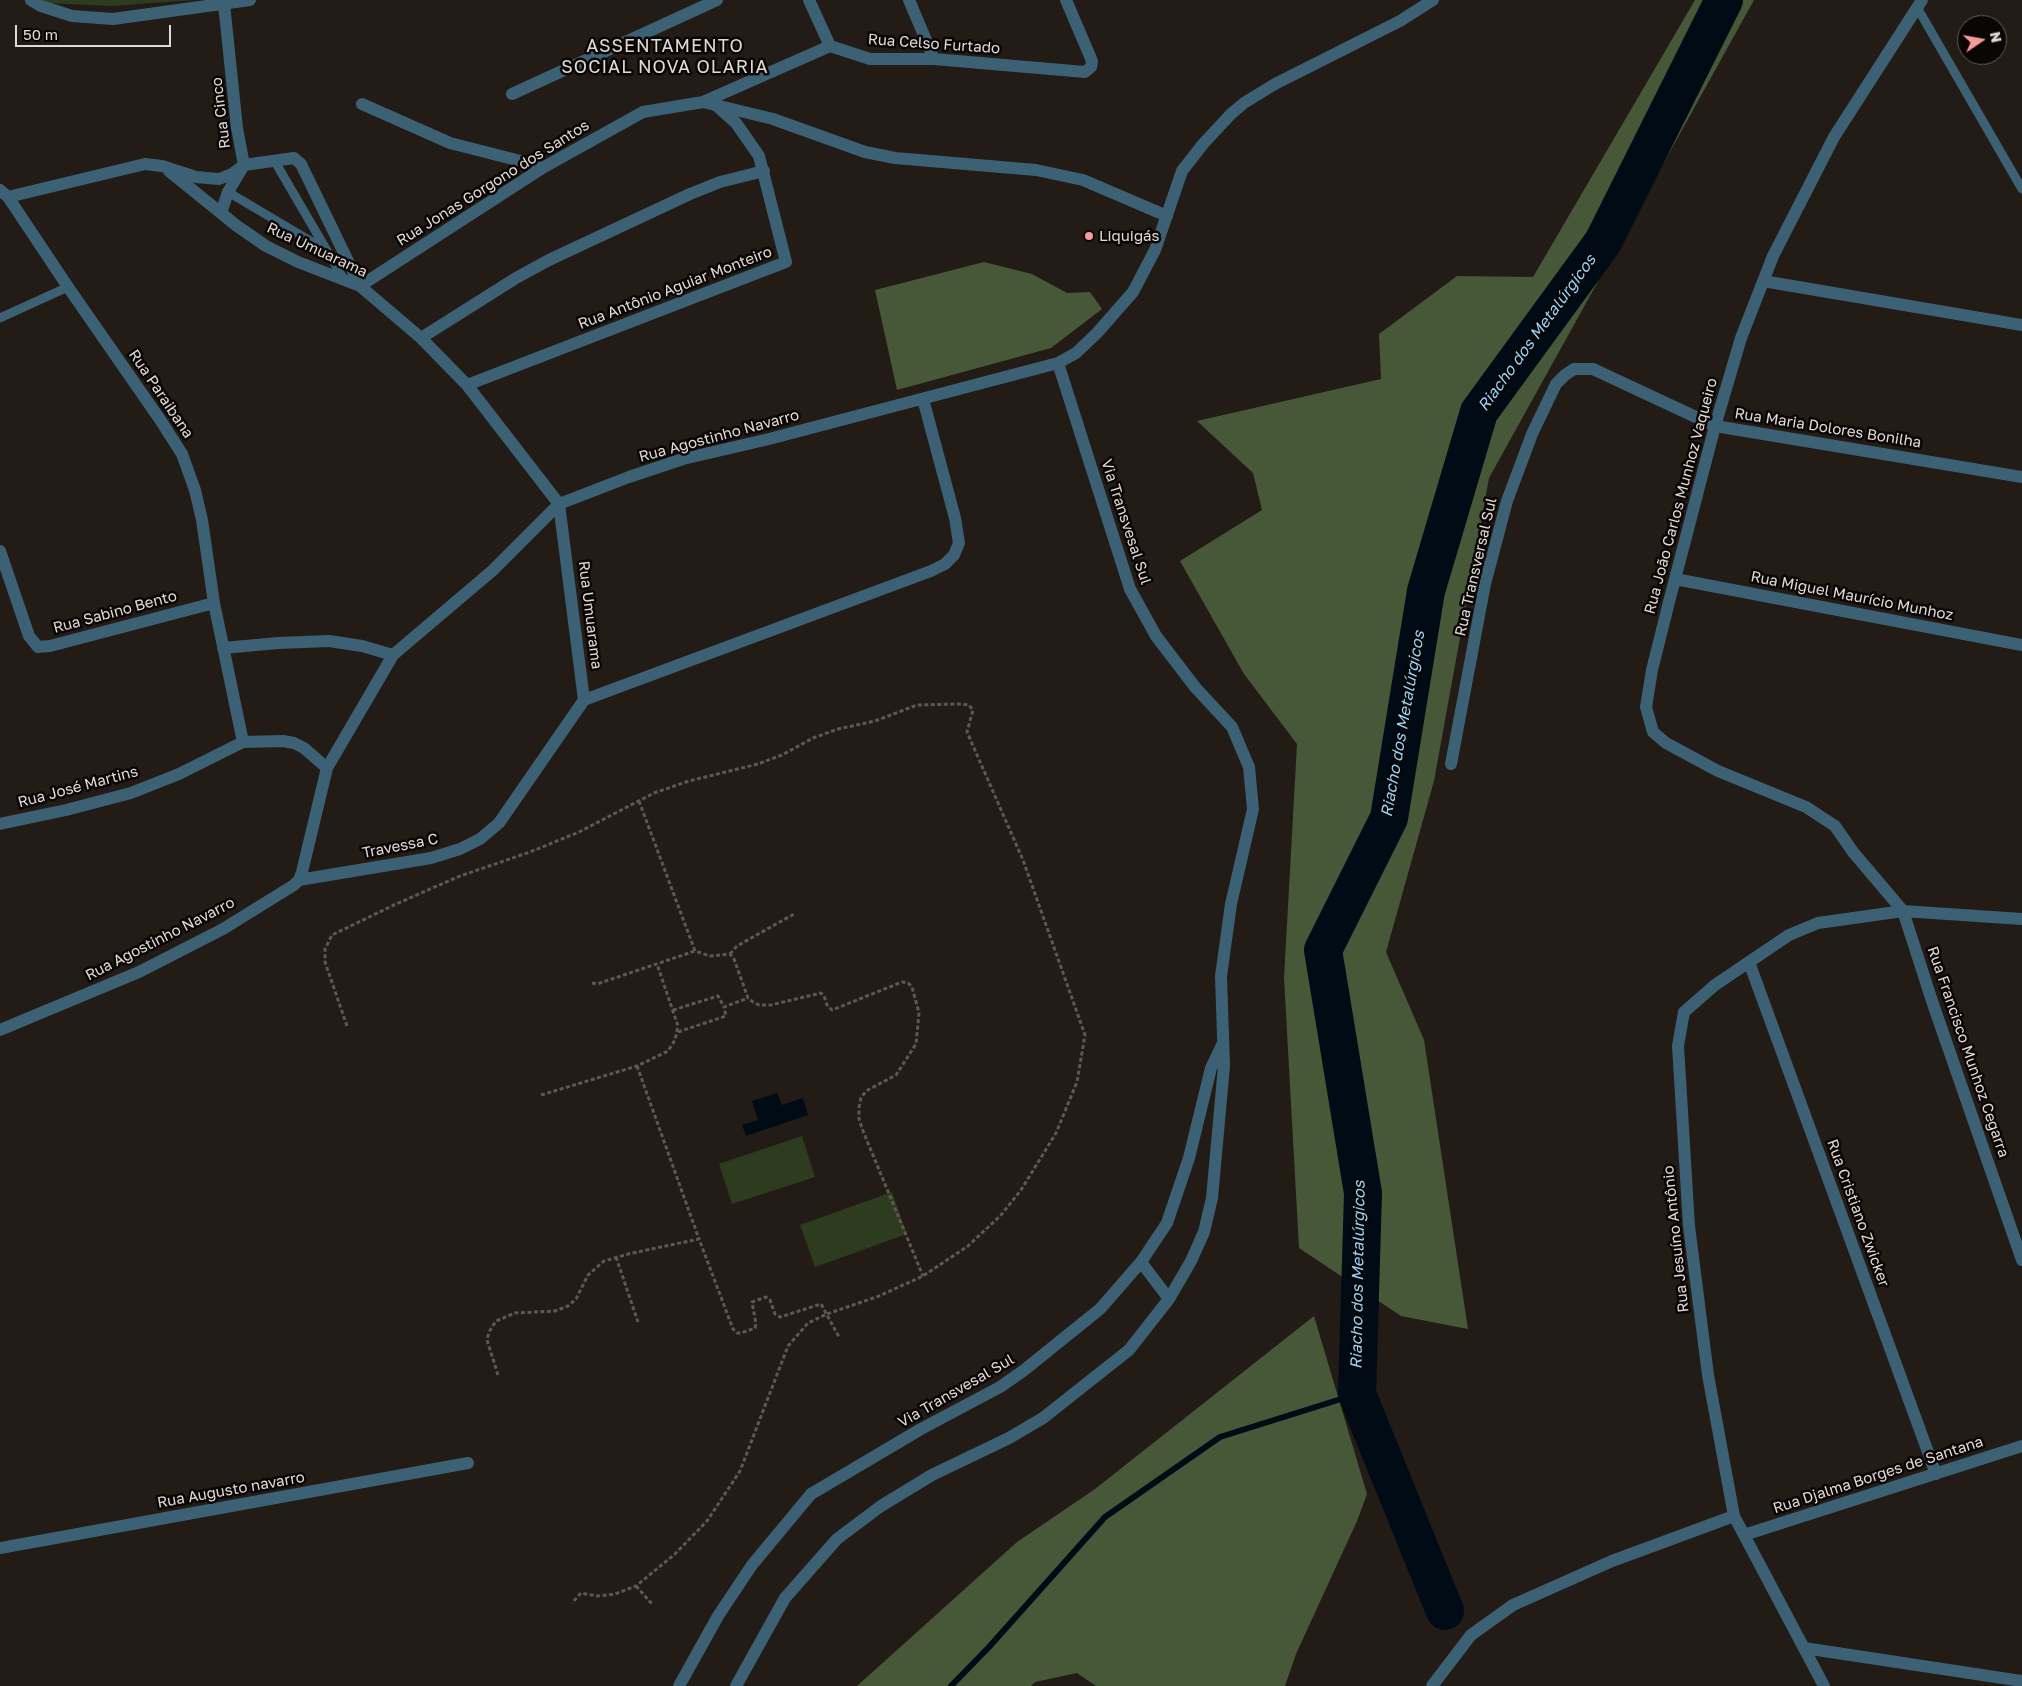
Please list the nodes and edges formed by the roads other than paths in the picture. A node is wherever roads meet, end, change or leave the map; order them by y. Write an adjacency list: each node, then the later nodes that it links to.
1 (31, 0): 8 (street)
2 (250, 0): 8 (street)
3 (717, 0): 12 (street)
4 (809, 0): 10 (street)
5 (909, 0): 11 (street)
6 (1066, 0): 11 (street, Rua Celso Furtado)
7 (1433, 0): 25 (street, Rua Agostinho Navarro)
8 (224, 4): 17 (street, Rua Cinco)
9 (1920, 4): 21 (lane); 28 (street, Rua João Carlos Munhoz Vaqueiro)
10 (830, 46): 11 (street, Rua Celso Furtado); 13 (street)
11 (934, 59)
12 (512, 94)
13 (703, 102): 15 (street, Rua Jonas Gorgono dos Santos); 19 (street, Rua Jonas Gorgono dos Santos)
14 (362, 104): 19 (street)
15 (716, 105): 20 (street, Rua Antônio Aguiar Monteiro); 25 (street, Rua Jonas Gorgono dos Santos)
16 (274, 160): 17 (street); 26 (lane); 29 (street)
17 (244, 165): 18 (street); 22 (street, Rua Cinco)
18 (162, 166): 23 (street); 24 (street, Rua Umuarama)
19 (544, 167): 29 (street, Rua Jonas Gorgono dos Santos)
20 (764, 171): 33 (street); 36 (street, Rua Antônio Aguiar Monteiro)
21 (2022, 189)
22 (228, 192): 24 (street, Rua Cinco); 26 (lane)
23 (4, 194): 30 (street, Rua Paraibana)
24 (221, 213): 27 (street, Rua Umuarama)
25 (1168, 216): 34 (street, Rua Agostinho Navarro)
26 (327, 250): 27 (lane)
27 (344, 280): 29 (street, Rua Umuarama)
28 (1763, 281): 32 (street); 38 (street, Rua João Carlos Munhoz Vaqueiro)
29 (360, 286): 33 (street, Rua Umuarama)
30 (68, 287): 31 (lane); 43 (street, Rua Paraibana)
31 (0, 318)
32 (2022, 325)
33 (422, 338): 36 (street, Rua Umuarama)
34 (1058, 363): 37 (street, Rua Agostinho Navarro); 57 (street, Via Transvesal Sul)
35 (1556, 384): 38 (street, Rua Maria Dolores Bonilha); 49 (street, Rua Transversal Sul)
36 (467, 385): 40 (street, Rua Umuarama)
37 (923, 398): 40 (street, Rua Agostinho Navarro); 47 (street)
38 (1715, 426): 39 (street, Rua Maria Dolores Bonilha); 42 (street, Rua João Carlos Munhoz Vaqueiro)
39 (2022, 477)
40 (560, 504): 46 (street, Rua Agostinho Navarro); 47 (street, Rua Umuarama)
41 (0, 551): 43 (street, Rua Sabino Bento)
42 (1675, 579): 44 (street, Rua Miguel Maurício Munhoz); 53 (street, Rua João Carlos Munhoz Vaqueiro)
43 (214, 603): 45 (street, Rua Paraibana)
44 (2022, 645)
45 (223, 648): 46 (street); 48 (street, Rua Paraibana)
46 (393, 655): 50 (street, Rua Agostinho Navarro)
47 (584, 700): 52 (street, Travessa C)
48 (243, 742): 50 (street, Rua José Martins); 51 (street, Rua José Martins)
49 (1451, 764)
50 (327, 768): 52 (street, Rua Agostinho Navarro)
51 (0, 824)
52 (299, 880): 56 (street, Rua Agostinho Navarro)
53 (1903, 911): 54 (street, Rua Jesuíno Antônio); 55 (street, Rua Jesuíno Antônio); 58 (street, Rua Francisco Munhoz Cegarra)
54 (2022, 919)
55 (1749, 962): 63 (street, Rua Cristiano Zwicker); 64 (street, Rua Jesuíno Antônio)
56 (0, 1030)
57 (1222, 1045): 59 (street, Via Transvesal Sul); 60 (street, Via Transvesal Sul)
58 (2022, 1260)
59 (1140, 1262): 60 (street); 69 (street, Via Transvesal Sul)
60 (1169, 1299): 70 (street, Via Transvesal Sul)
61 (2022, 1446): 63 (street, Rua Djalma Borges de Santana)
62 (468, 1464): 66 (street, Rua Augusto navarro)
63 (1936, 1474): 65 (street, Rua Djalma Borges de Santana)
64 (1734, 1516): 65 (street, Rua Jesuíno Antônio); 71 (street)
65 (1744, 1534): 67 (street, Rua Jesuíno Antônio)
66 (0, 1548)
67 (1804, 1648): 68 (street); 72 (street, Rua Jesuíno Antônio)
68 (2022, 1681)
69 (683, 1684)
70 (736, 1686)
71 (1432, 1686)
72 (1824, 1686)

